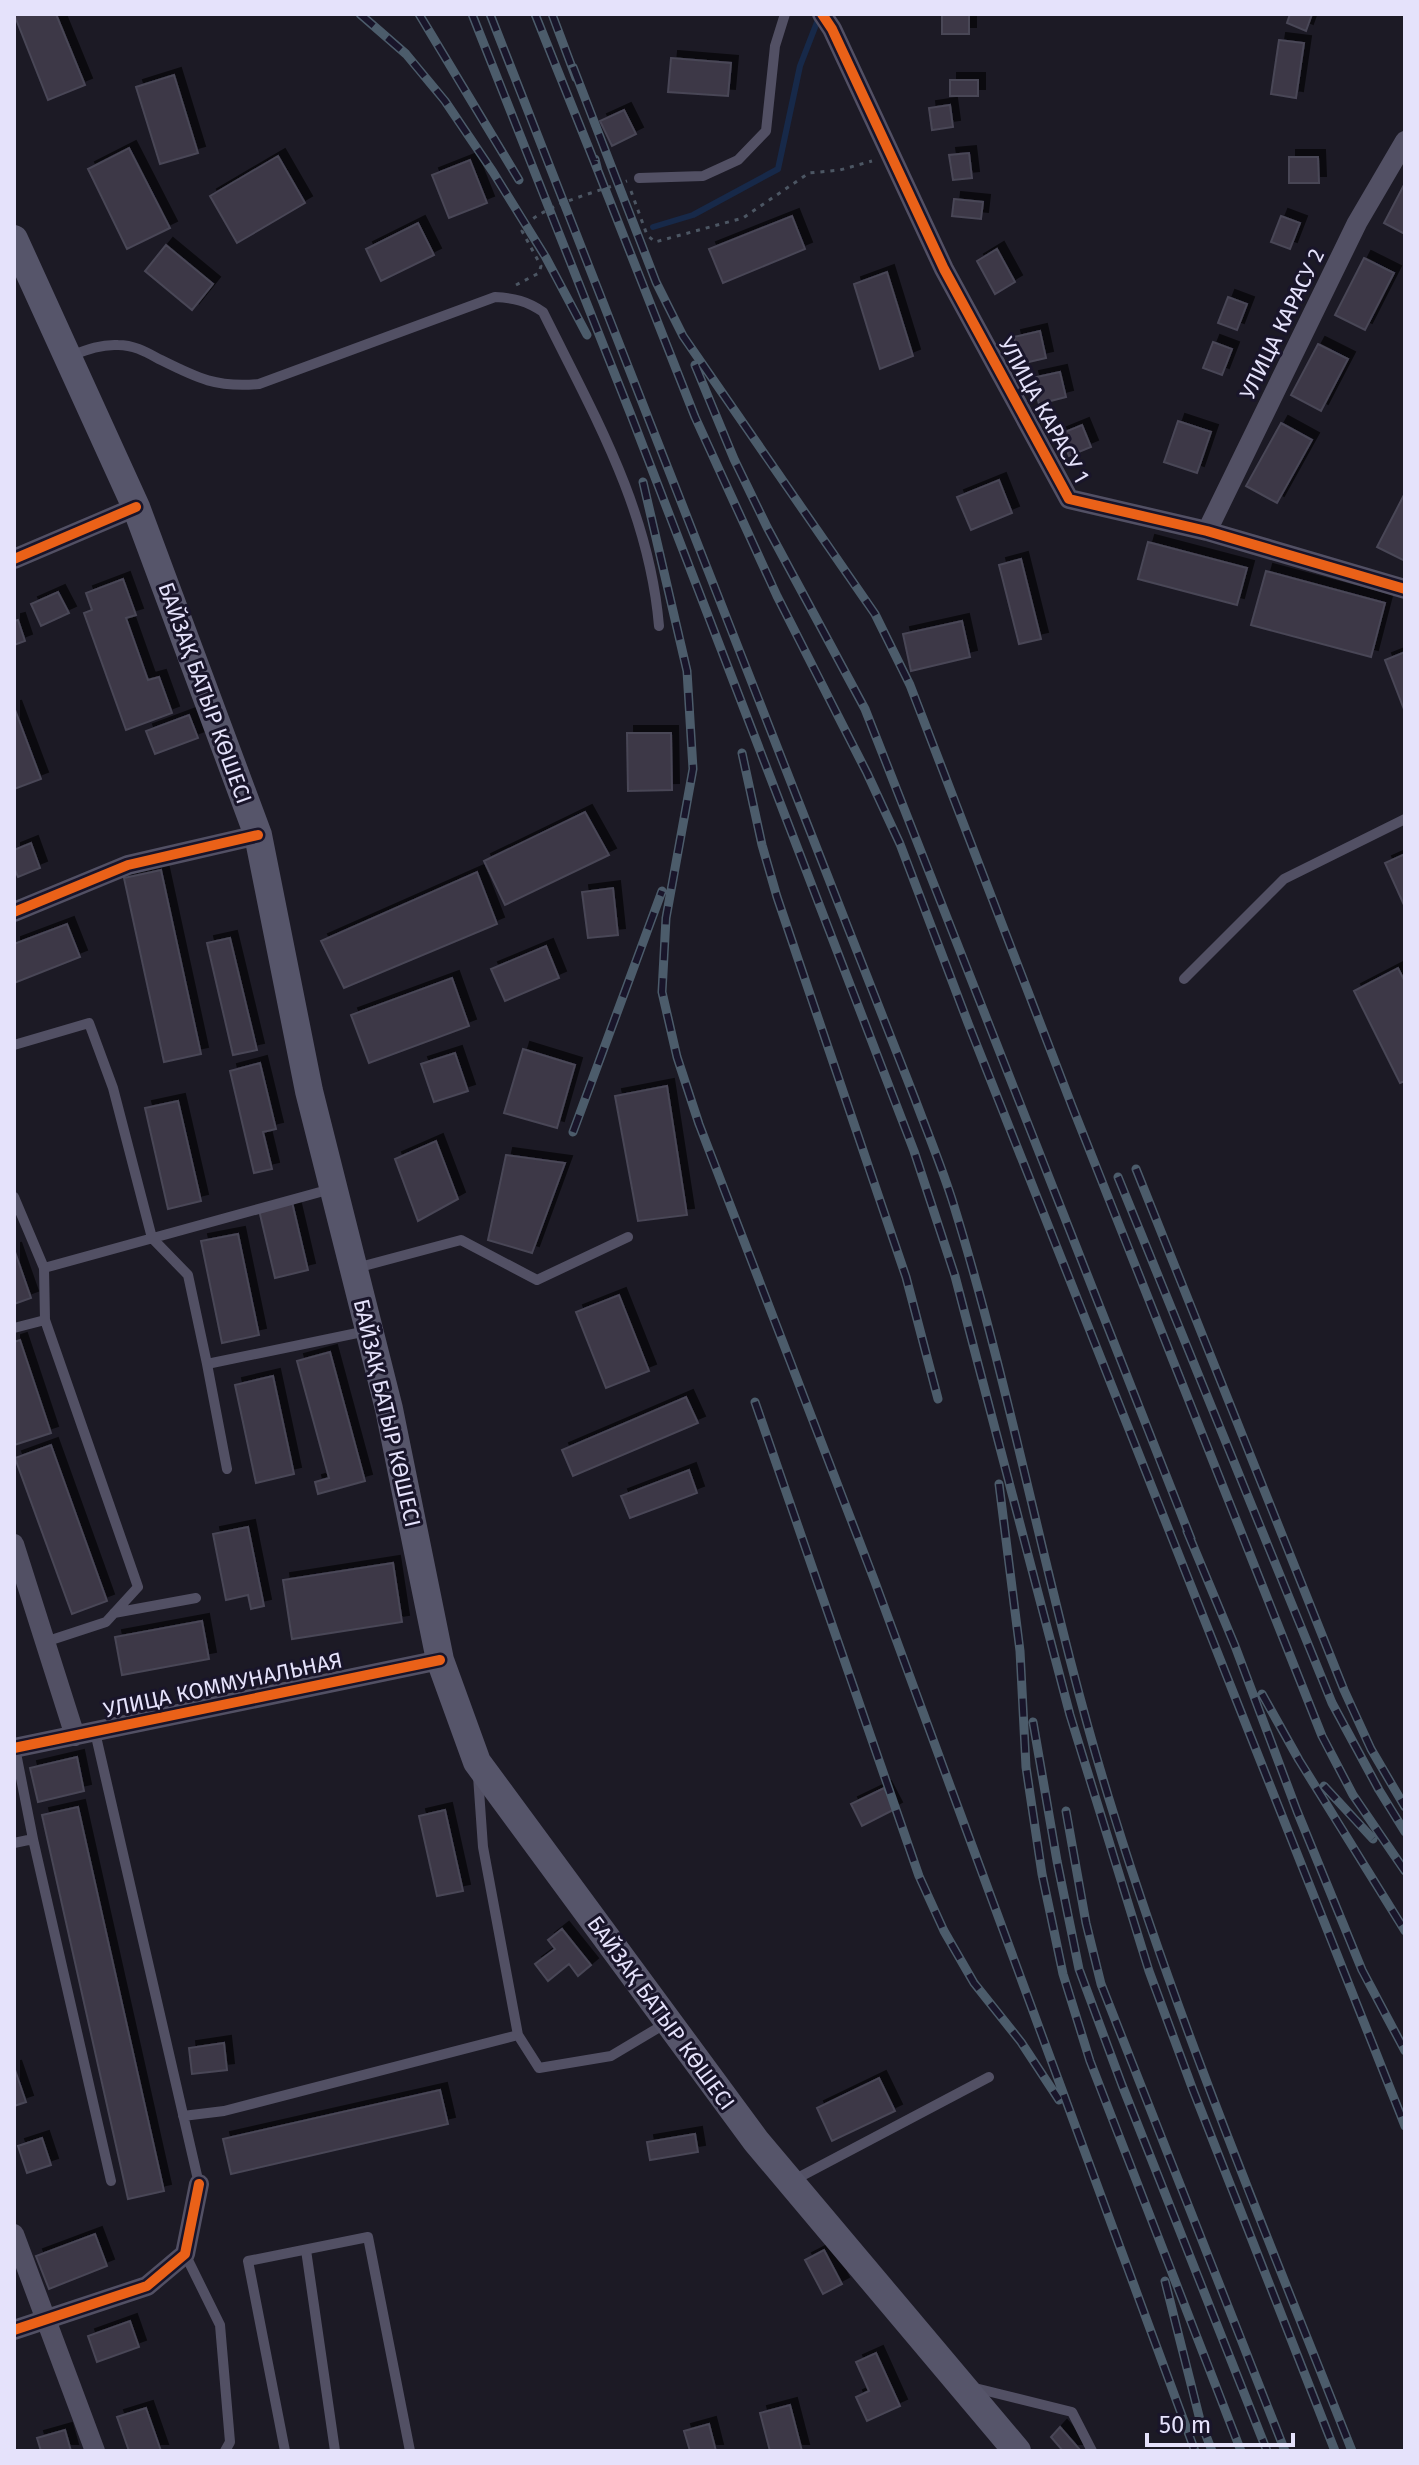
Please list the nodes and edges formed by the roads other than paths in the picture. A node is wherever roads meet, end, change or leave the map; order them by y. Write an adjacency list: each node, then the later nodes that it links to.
1 (785, 14): 4 (lane)
2 (832, 19): 8 (street, УЛИЦА КАРАСУ 1)
3 (1405, 141): 8 (street, УЛИЦА КАРАСУ 2)
4 (639, 178)
5 (14, 239): 6 (main road, БАЙЗАҚ БАТЫР КӨШЕСІ)
6 (68, 357): 7 (main road, БАЙЗАҚ БАТЫР КӨШЕСІ); 11 (lane)
7 (136, 507): 9 (street); 13 (main road, БАЙЗАҚ БАТЫР КӨШЕСІ)
8 (1207, 531): 10 (street, УЛИЦА КАРАСУ 1)
9 (14, 559)
10 (1405, 589)
11 (659, 626)
12 (1405, 819): 15 (lane)
13 (258, 835): 14 (street); 17 (main road, БАЙЗАҚ БАТЫР КӨШЕСІ)
14 (14, 912)
15 (1184, 979)
16 (14, 1045): 20 (lane)
17 (333, 1188): 20 (lane); 22 (main road, БАЙЗАҚ БАТЫР КӨШЕСІ)
18 (14, 1197): 21 (lane)
19 (628, 1237): 22 (lane)
20 (152, 1238): 21 (lane); 26 (lane)
21 (44, 1268): 23 (lane)
22 (354, 1268): 25 (main road, БАЙЗАҚ БАТЫР КӨШЕСІ)
23 (45, 1320): 24 (lane); 30 (lane)
24 (14, 1328)
25 (370, 1330): 26 (lane); 32 (main road, БАЙЗАҚ БАТЫР КӨШЕСІ)
26 (207, 1364): 27 (lane)
27 (227, 1469)
28 (14, 1544): 31 (street)
29 (196, 1598): 30 (lane)
30 (114, 1613): 31 (lane)
31 (45, 1642): 34 (street)
32 (440, 1660): 33 (street, УЛИЦА КОММУНАЛЬНАЯ); 36 (main road, БАЙЗАҚ БАТЫР КӨШЕСІ)
33 (95, 1732): 34 (street, УЛИЦА КОММУНАЛЬНАЯ); 42 (lane)
34 (75, 1736): 35 (street, УЛИЦА КОММУНАЛЬНАЯ)
35 (14, 1748): 37 (lane)
36 (477, 1762): 39 (main road, БАЙЗАҚ БАТЫР КӨШЕСІ); 40 (lane)
37 (33, 1839): 38 (lane); 43 (lane)
38 (14, 1843)
39 (668, 2022): 40 (lane); 44 (main road, БАЙЗАҚ БАТЫР КӨШЕСІ)
40 (518, 2035): 42 (lane)
41 (989, 2077): 44 (lane)
42 (183, 2116): 45 (lane)
43 (111, 2181)
44 (791, 2182): 51 (main road, БАЙЗАҚ БАТЫР КӨШЕСІ)
45 (199, 2184): 48 (street)
46 (14, 2234): 49 (street)
47 (306, 2250): 54 (lane); 55 (lane); 56 (lane)
48 (185, 2254): 49 (street); 53 (lane)
49 (45, 2319): 50 (street); 52 (street)
50 (14, 2330)
51 (961, 2385): 57 (main road, БАЙЗАҚ БАТЫР КӨШЕСІ); 58 (lane)
52 (95, 2451)
53 (225, 2451)
54 (285, 2451)
55 (335, 2451)
56 (408, 2451)
57 (1017, 2451)
58 (1092, 2451)

